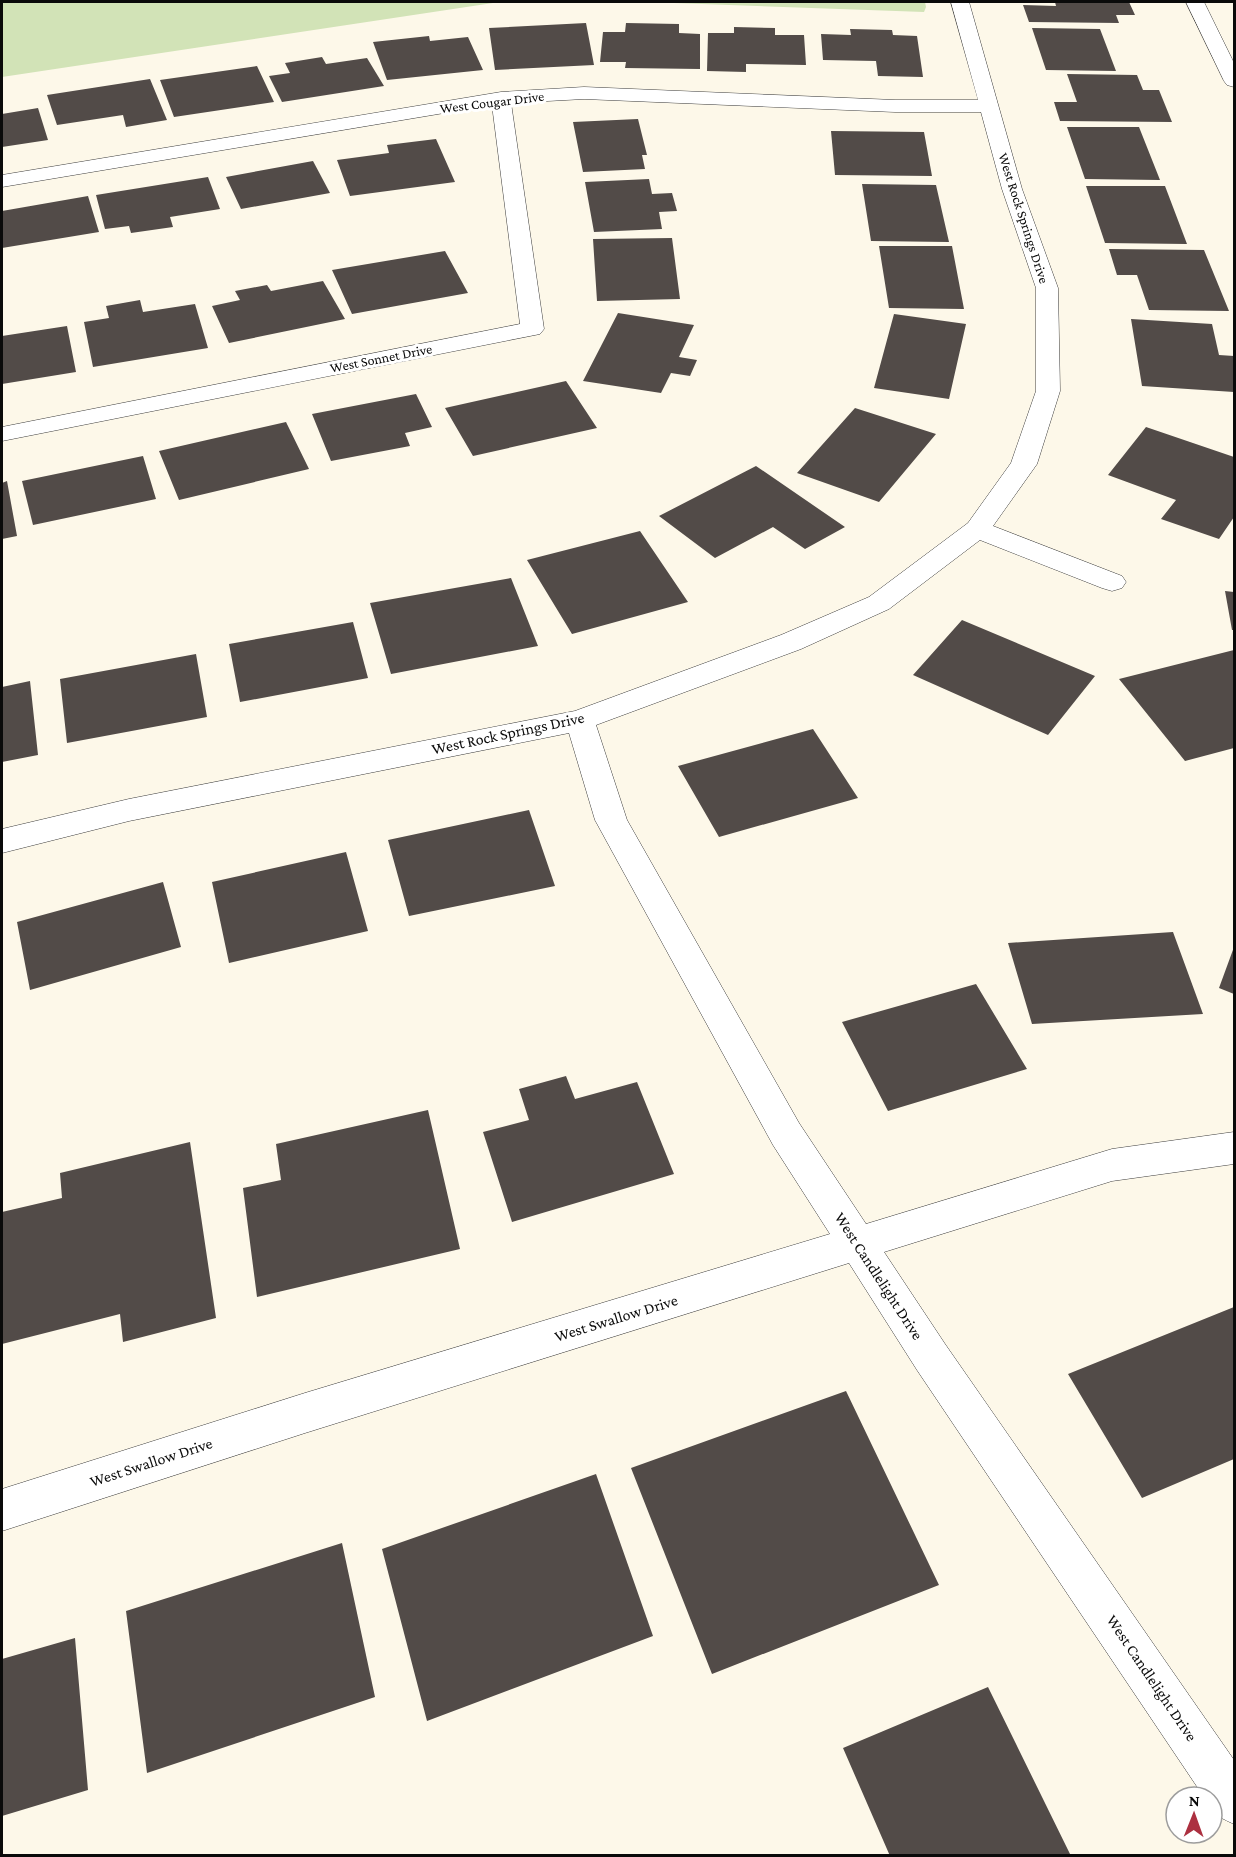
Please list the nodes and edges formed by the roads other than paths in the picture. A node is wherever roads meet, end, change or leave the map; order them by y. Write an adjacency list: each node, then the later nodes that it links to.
1 (960, 2): 5 (street, West Rock Springs Drive)
2 (1195, 2): 3 (street)
3 (1234, 81)
4 (501, 98): 5 (street, West Cougar Drive); 6 (street, West Cougar Drive); 7 (street, West Sonnet Drive)
5 (988, 106): 8 (street, West Rock Springs Drive)
6 (2, 181)
7 (2, 434)
8 (977, 529): 9 (street); 10 (street, West Rock Springs Drive)
9 (1112, 582)
10 (580, 720): 11 (street, West Rock Springs Drive); 13 (street, West Candlelight Drive)
11 (2, 841)
12 (1234, 1148): 13 (street, West Swallow Drive)
13 (858, 1242): 14 (street, West Swallow Drive); 15 (street, West Candlelight Drive)
14 (2, 1510)
15 (1234, 1800)

